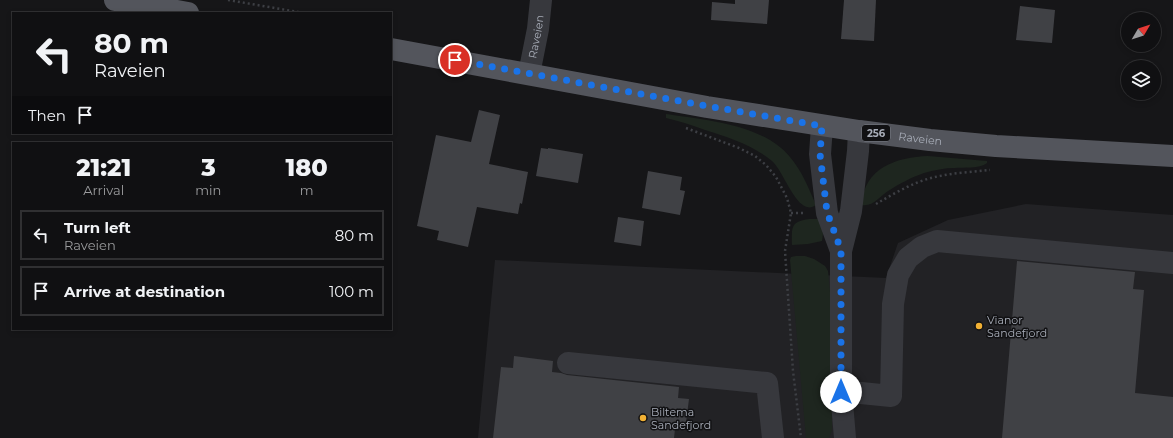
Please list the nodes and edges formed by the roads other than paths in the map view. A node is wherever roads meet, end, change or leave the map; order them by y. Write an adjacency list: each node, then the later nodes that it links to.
1 (114, 0): 3 (main road)
2 (541, 0): 5 (street, Raveien)
3 (182, 12)
4 (392, 49): 5 (main road, Raveien / 256)
5 (529, 74): 6 (main road, Raveien / 256)
6 (822, 126): 7 (main road, Raveien / 256); 9 (street)
7 (859, 131): 8 (main road, Raveien / 256); 9 (street)
8 (1173, 156)
9 (841, 250): 12 (street)
10 (1173, 263): 12 (street)
11 (568, 363): 13 (street)
12 (841, 392): 14 (street)
13 (774, 438)
14 (845, 438)

